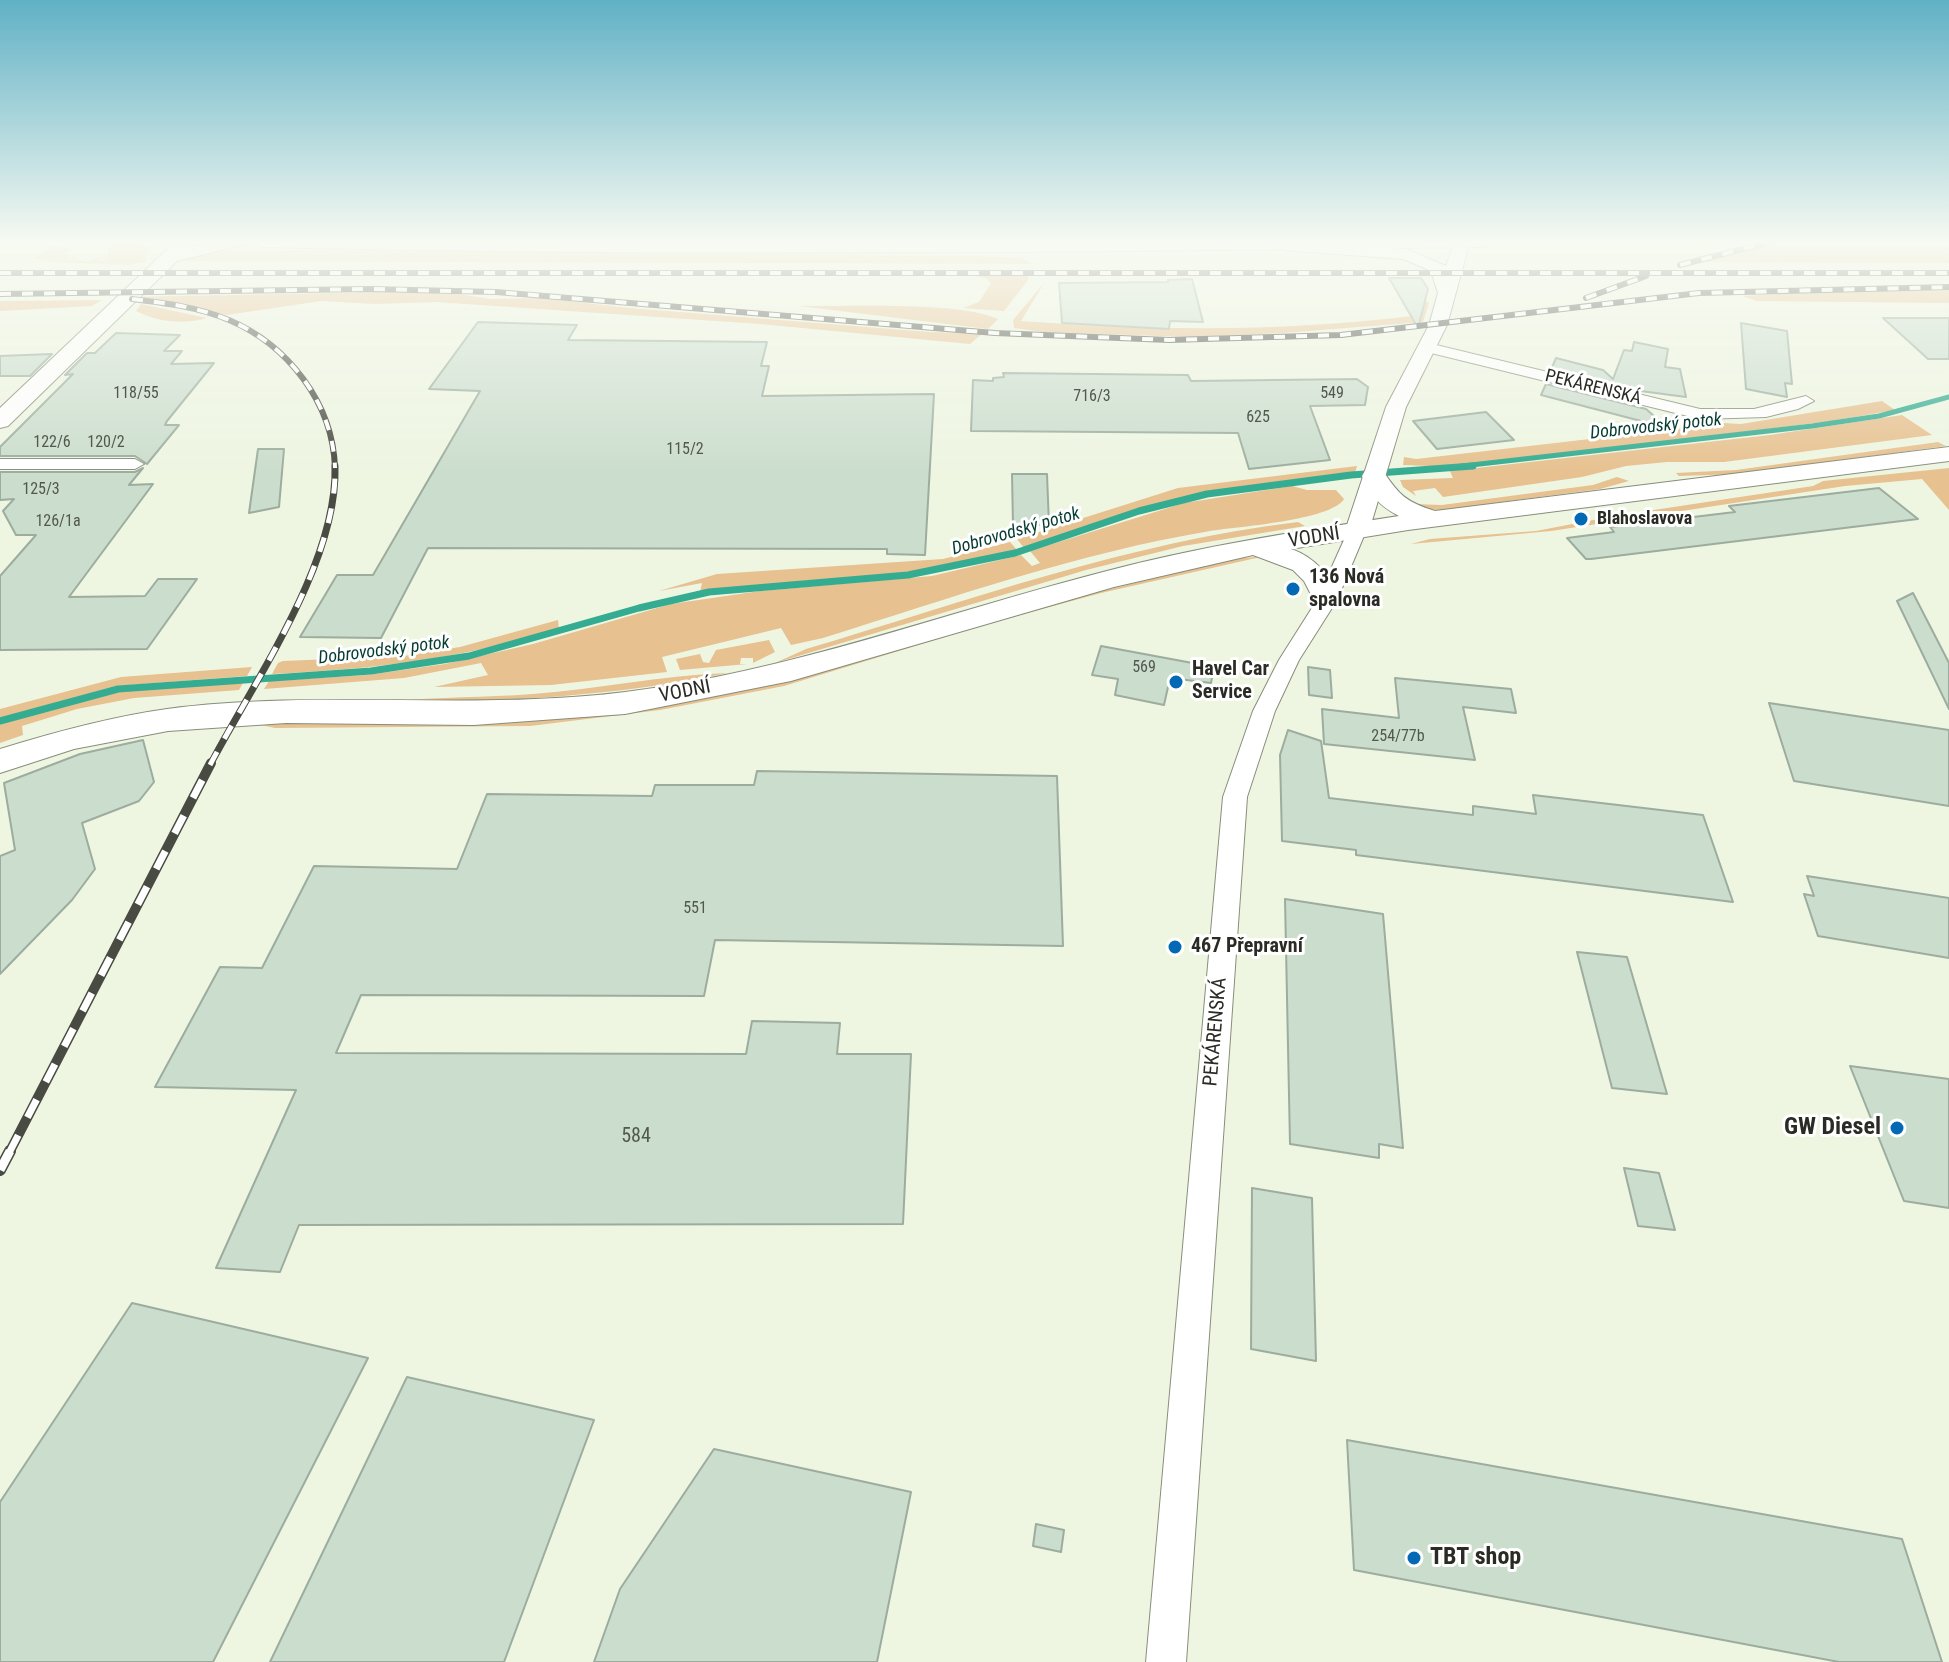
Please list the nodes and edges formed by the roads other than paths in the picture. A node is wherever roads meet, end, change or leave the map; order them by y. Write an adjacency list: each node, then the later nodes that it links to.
1 (107, 319): 5 (main road)
2 (1440, 319): 3 (street, PEKÁRENSKÁ)
3 (1428, 348): 4 (street, PEKÁRENSKÁ); 9 (street, PEKÁRENSKÁ)
4 (1806, 401)
5 (0, 421)
6 (1949, 454): 10 (main road)
7 (0, 464): 8 (street)
8 (135, 464)
9 (1374, 479): 10 (main road); 11 (street, PEKÁRENSKÁ)
10 (1437, 519): 11 (main road)
11 (1357, 531): 12 (main road, VODNÍ); 13 (street, PEKÁRENSKÁ)
12 (1252, 547): 13 (main road); 14 (main road, VODNÍ)
13 (1327, 600): 15 (street, PEKÁRENSKÁ)
14 (0, 761)
15 (1166, 1662)

